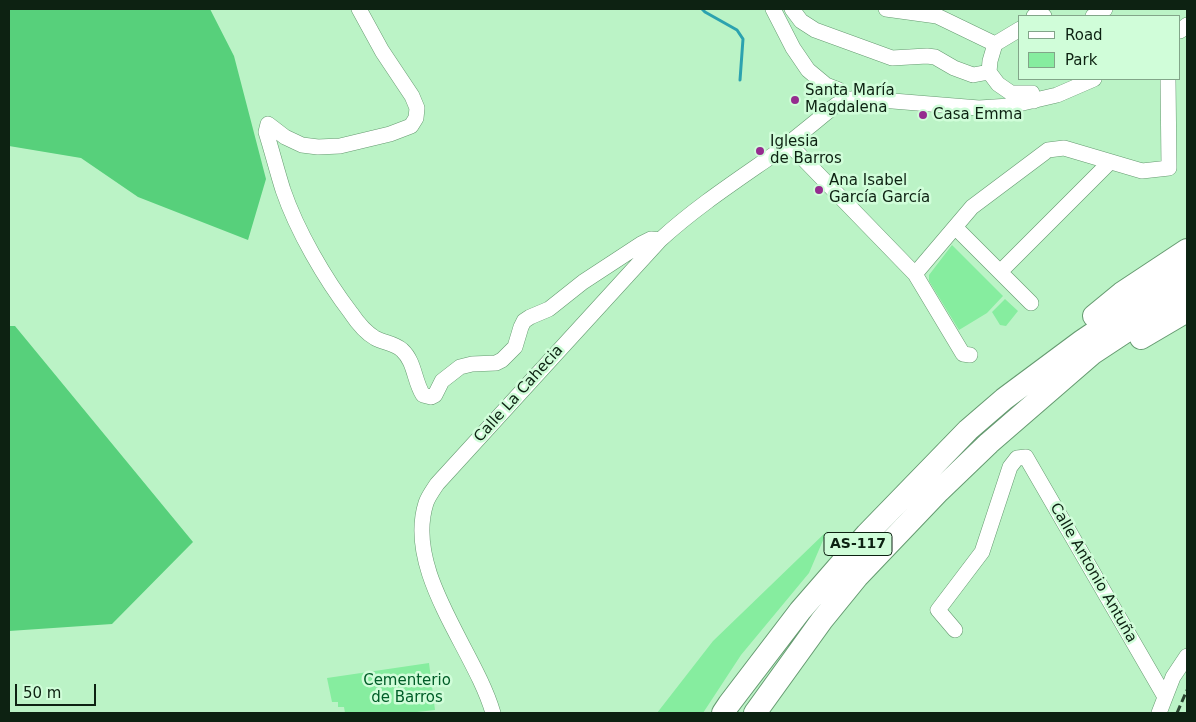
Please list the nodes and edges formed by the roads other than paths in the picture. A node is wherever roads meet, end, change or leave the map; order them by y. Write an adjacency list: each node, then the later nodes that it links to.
1 (359, 9): 15 (street)
2 (774, 9): 10 (street)
3 (792, 9): 7 (street)
4 (886, 9): 6 (street)
5 (1017, 35): 6 (street)
6 (995, 44): 7 (street)
7 (989, 72): 11 (street)
8 (1092, 80): 11 (street)
9 (1168, 80): 13 (street)
10 (846, 100): 11 (street); 12 (street, Calle La Cahecia)
11 (1034, 101)
12 (788, 143): 15 (street, Calle La Cahecia); 19 (street)
13 (1110, 162): 14 (street); 18 (street)
14 (955, 227): 18 (street); 19 (street)
15 (660, 240): 30 (street, Calle La Cahecia)
16 (1187, 250): 24 (highway)
17 (1187, 270): 24 (highway, AS-117)
18 (1000, 272): 21 (street)
19 (915, 274): 23 (street)
20 (1187, 291): 25 (highway, AS-117)
21 (1031, 303)
22 (1187, 311): 25 (highway)
23 (970, 355)
24 (1004, 399): 29 (highway, AS-117)
25 (1026, 411): 31 (highway, AS-117)
26 (955, 630): 28 (street, Calle Antonio Antuña)
27 (1187, 656): 28 (street)
28 (1164, 697): 32 (street)
29 (724, 710)
30 (493, 713)
31 (755, 713)
32 (1159, 713)

